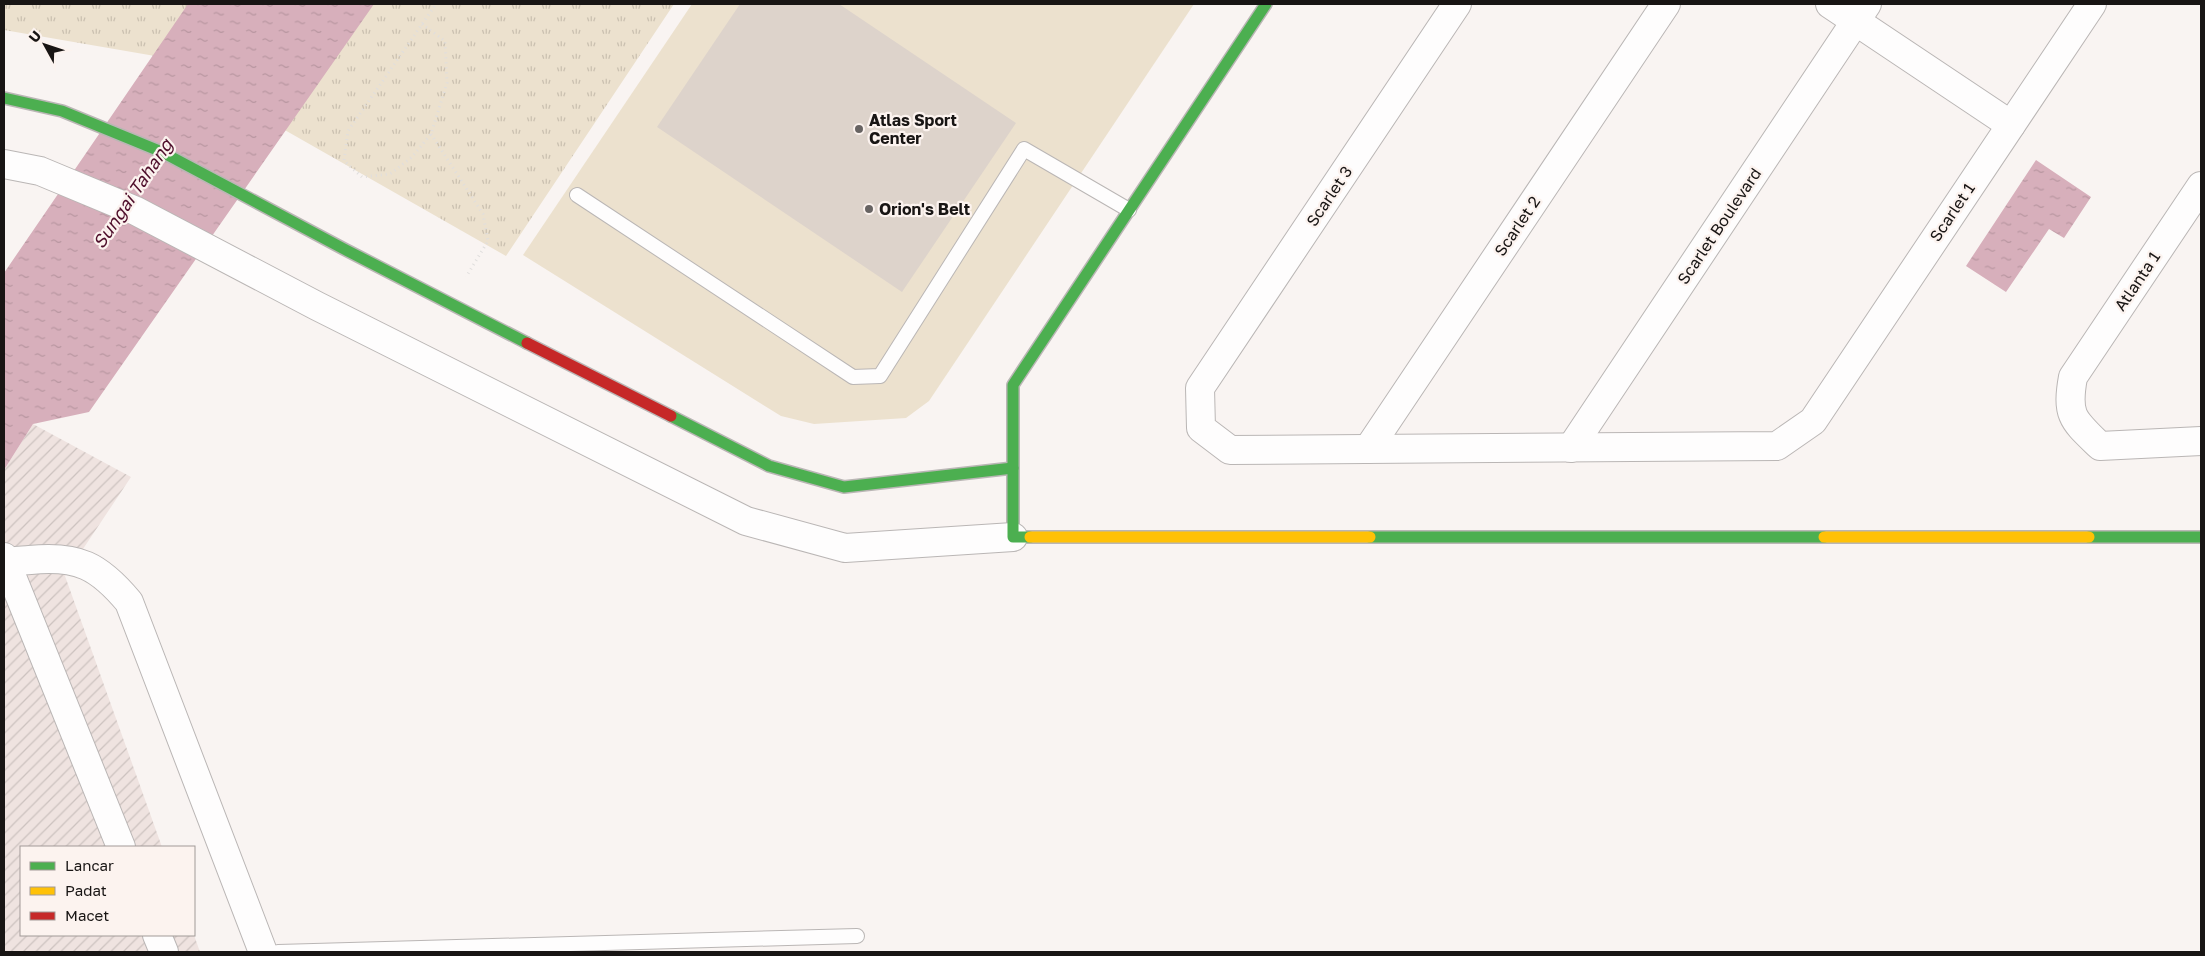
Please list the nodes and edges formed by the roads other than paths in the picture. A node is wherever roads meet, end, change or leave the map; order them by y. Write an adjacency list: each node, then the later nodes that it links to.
1 (1266, 4): 12 (street)
2 (1457, 4): 15 (street, Scarlet 3)
3 (1666, 4): 15 (street, Scarlet 2)
4 (1830, 4): 6 (street)
5 (2092, 4): 8 (street, Scarlet 1)
6 (1861, 12): 8 (street); 14 (street, Scarlet Boulevard)
7 (4, 98): 16 (street)
8 (2011, 125): 14 (street, Scarlet 1)
9 (4, 164): 17 (street)
10 (2201, 186): 13 (street, Atlanta 1)
11 (577, 195): 12 (lane)
12 (1129, 210): 16 (street)
13 (2201, 441)
14 (1572, 448): 15 (street)
15 (1368, 449)
16 (1013, 468): 17 (street)
17 (1014, 537): 18 (street)
18 (2201, 537)
19 (4, 561): 20 (street); 24 (street)
20 (121, 846)
21 (157, 936): 23 (street)
22 (858, 936): 25 (lane)
23 (164, 952)
24 (263, 952)
25 (278, 952)

